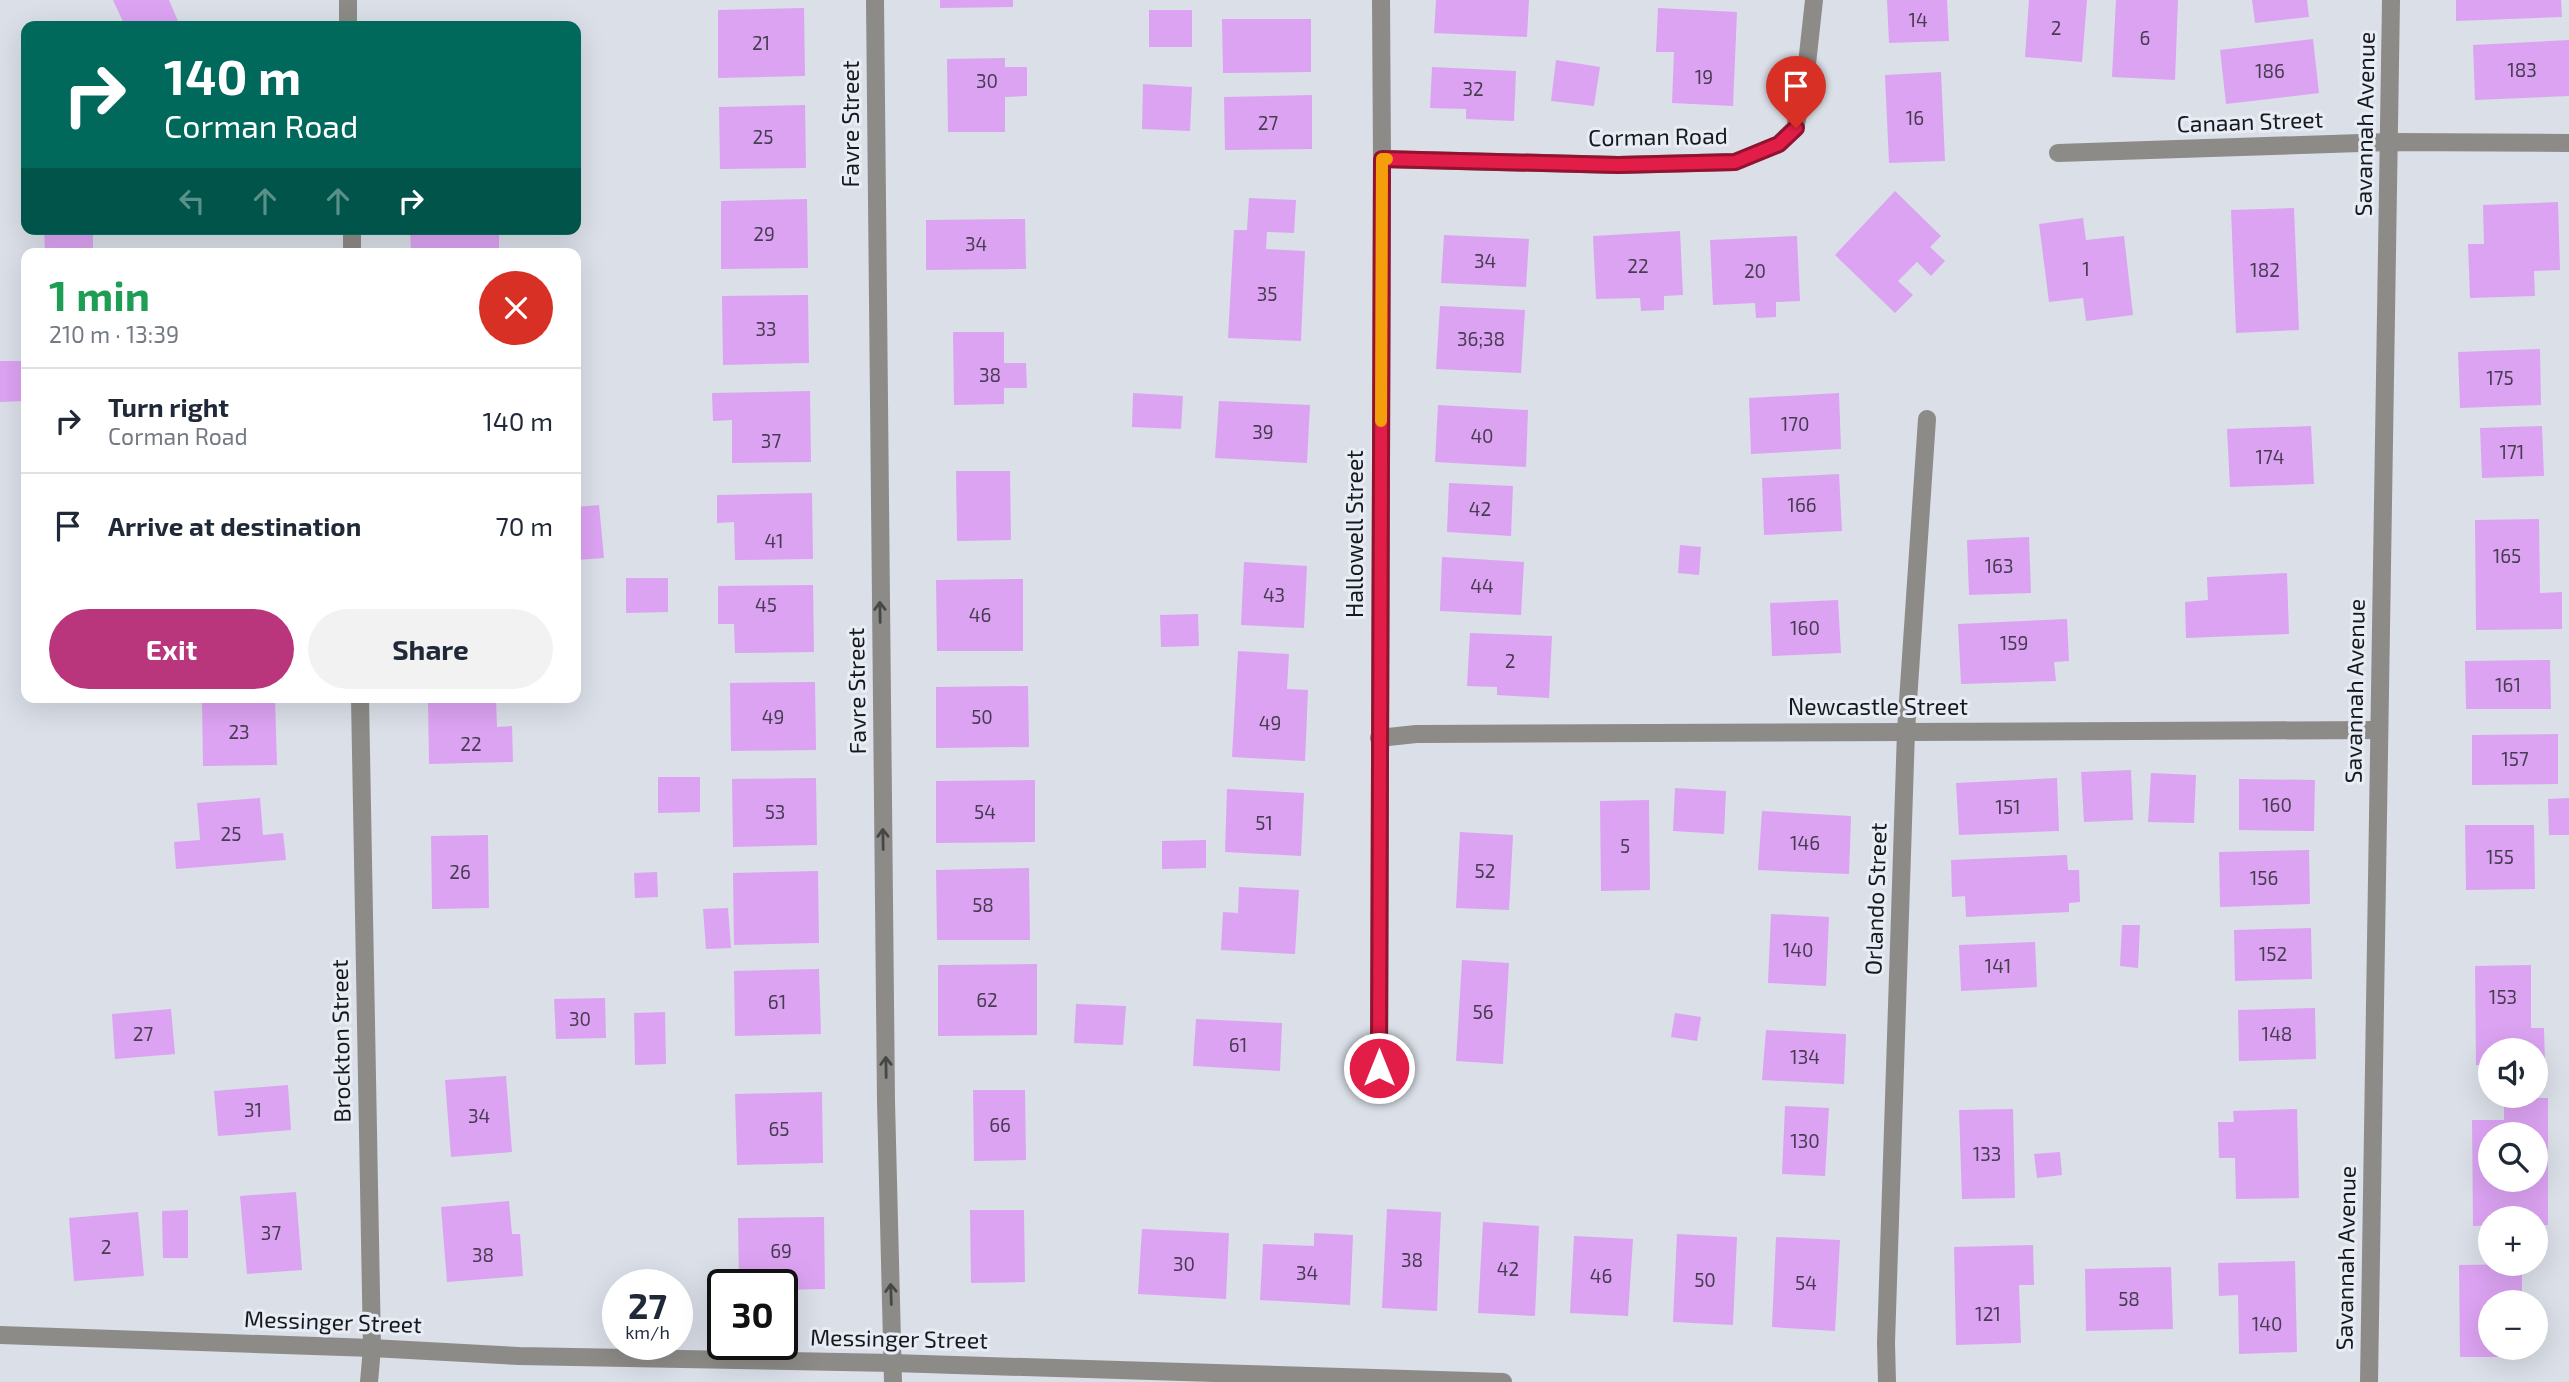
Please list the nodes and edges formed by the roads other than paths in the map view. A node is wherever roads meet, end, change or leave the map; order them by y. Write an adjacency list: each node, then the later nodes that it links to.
1 (348, 0): 6 (street)
2 (875, 0): 19 (street, Favre Street, one-way to 2)
3 (1381, 0): 10 (street, Hallowell Street)
4 (1814, 0): 10 (street, Corman Road)
5 (2391, 0): 7 (street, Savannah Avenue)
6 (348, 21)
7 (2390, 142): 8 (street, Canaan Street); 9 (street, Canaan Street); 13 (street, Savannah Avenue)
8 (2569, 143)
9 (2058, 153)
10 (1382, 159): 15 (street, Hallowell Street)
11 (1927, 419): 14 (street, Orlando Street)
12 (360, 703): 18 (street, Brockton Street)
13 (2378, 730): 14 (street, Newcastle Street); 24 (street, Savannah Avenue)
14 (1906, 731): 15 (street, Newcastle Street); 23 (street, Orlando Street)
15 (1379, 738): 16 (street, Hallowell Street)
16 (1379, 1068)
17 (0, 1335): 18 (street, Messinger Street)
18 (372, 1348): 19 (street, Messinger Street); 20 (street, Brockton Street)
19 (893, 1363): 21 (street, Favre Street); 22 (street, Messinger Street)
20 (369, 1382)
21 (893, 1382)
22 (1503, 1382)
23 (1888, 1382)
24 (2369, 1382)

